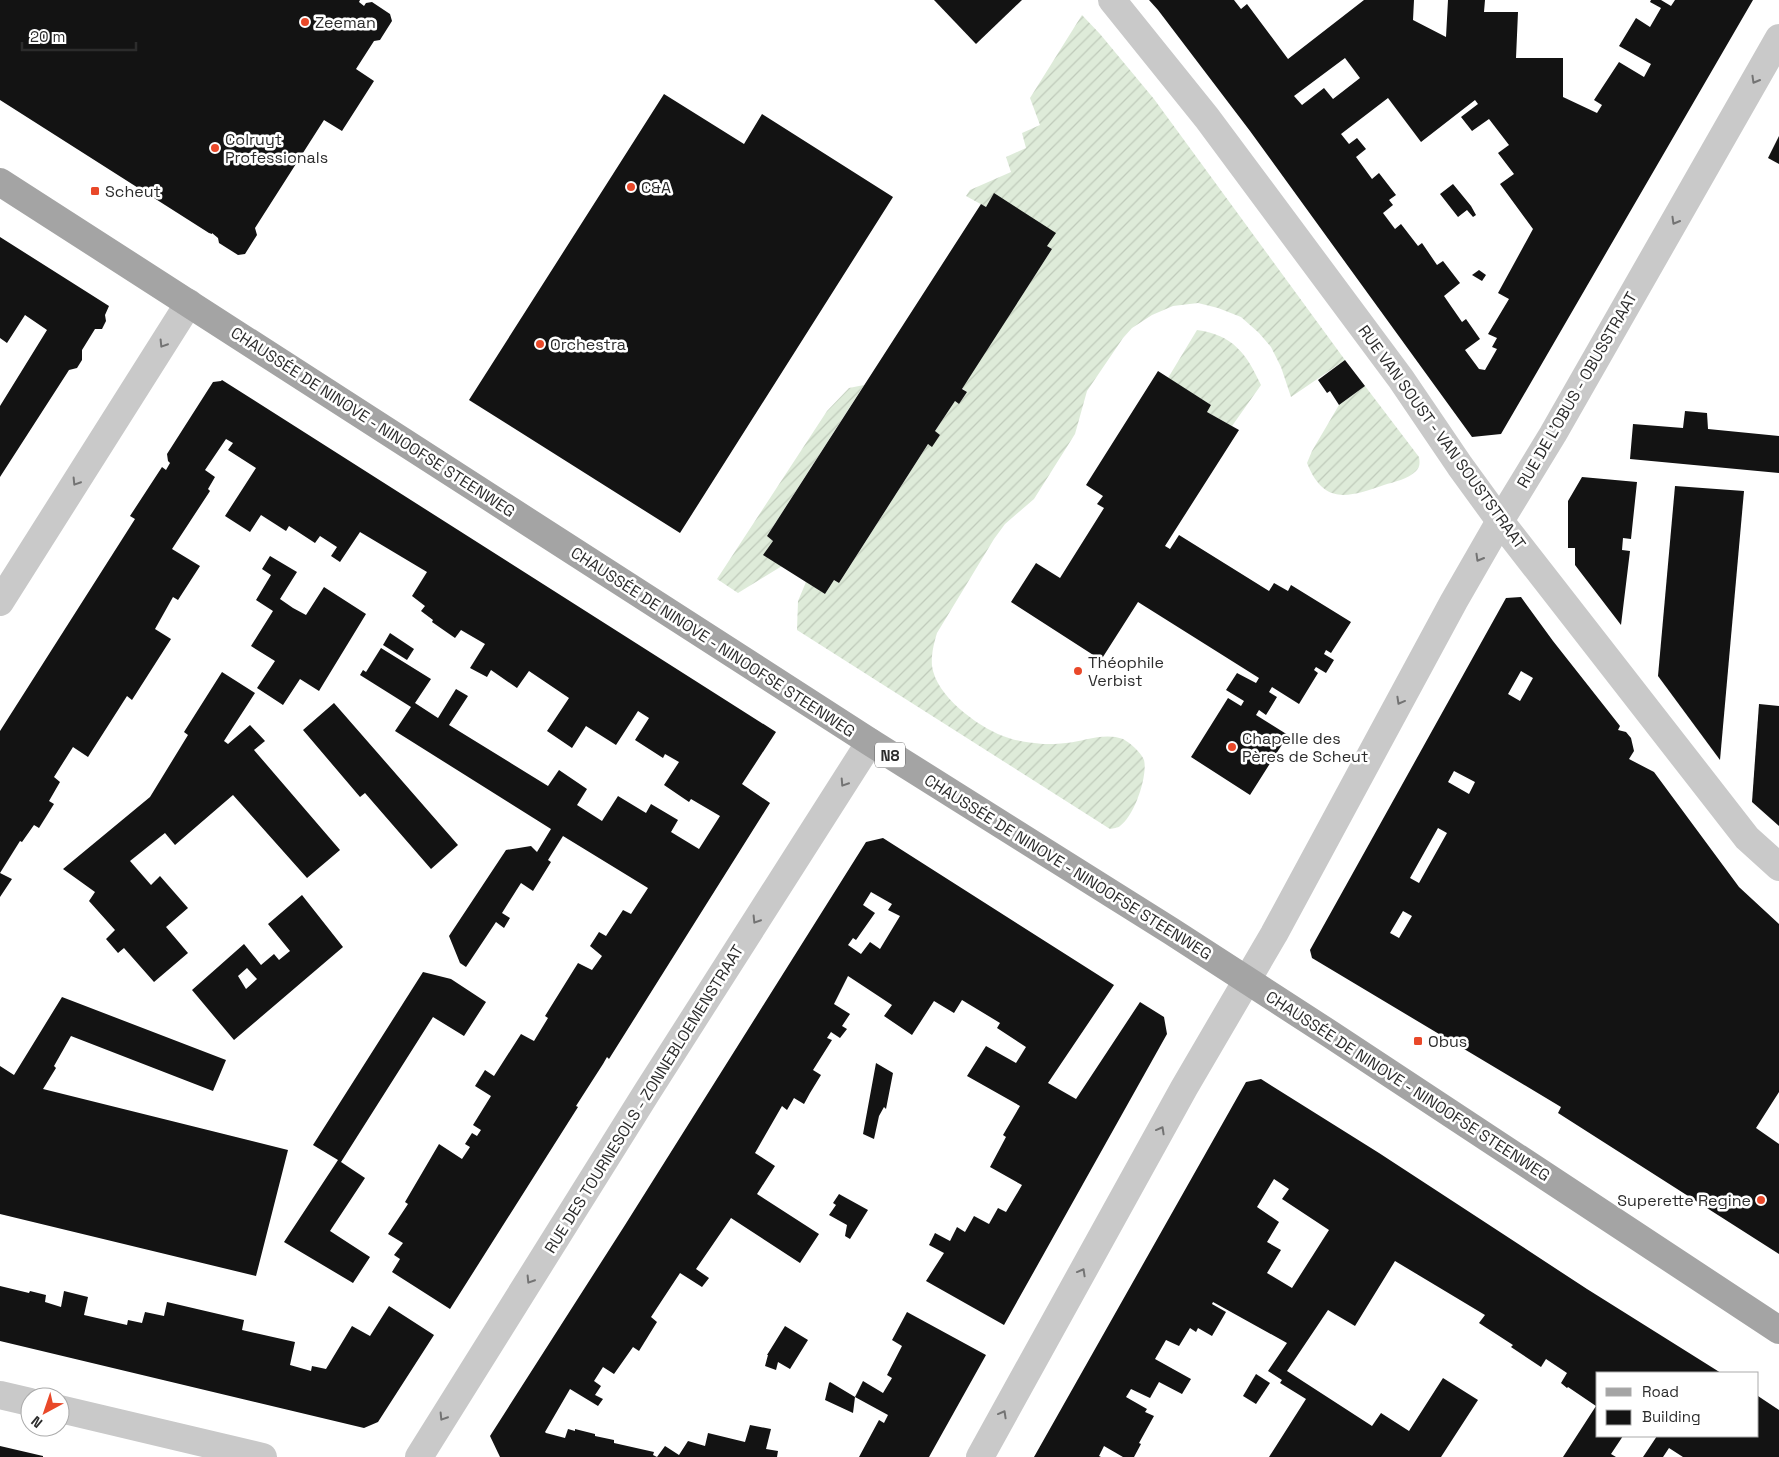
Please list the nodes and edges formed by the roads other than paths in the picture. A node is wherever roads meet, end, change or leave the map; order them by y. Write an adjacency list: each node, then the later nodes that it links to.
1 (1112, 0): 5 (street, RUE VAN SOUST - VAN SOUSTSTRAAT)
2 (1779, 38): 5 (street, RUE DE L'OBUS - OBUSSTRAAT, one-way to 5)
3 (0, 182): 4 (main road, CHAUSSÉE DE NINOVE - NINOOFSE STEENWEG / N8)
4 (189, 303): 6 (street, one-way to 6); 7 (main road, CHAUSSÉE DE NINOVE - NINOOFSE STEENWEG / N8)
5 (1500, 521): 8 (street, RUE VAN SOUST - VAN SOUSTSTRAAT); 9 (street, RUE DE L'OBUS - OBUSSTRAAT, one-way to 9)
6 (0, 602)
7 (870, 742): 9 (main road, CHAUSSÉE DE NINOVE - NINOOFSE STEENWEG / N8); 15 (street, RUE DES TOURNESOLS - ZONNEBLOEMENSTRAAT, one-way to 15)
8 (1779, 867)
9 (1247, 980): 10 (main road, CHAUSSÉE DE NINOVE - NINOOFSE STEENWEG / N8); 16 (street, RUE DE L'OBUS - OBUSSTRAAT, one-way to 9)
10 (1779, 1330)
11 (0, 1395): 12 (street)
12 (20, 1400)
13 (70, 1411): 14 (street)
14 (263, 1457)
15 (419, 1457)
16 (980, 1457)

